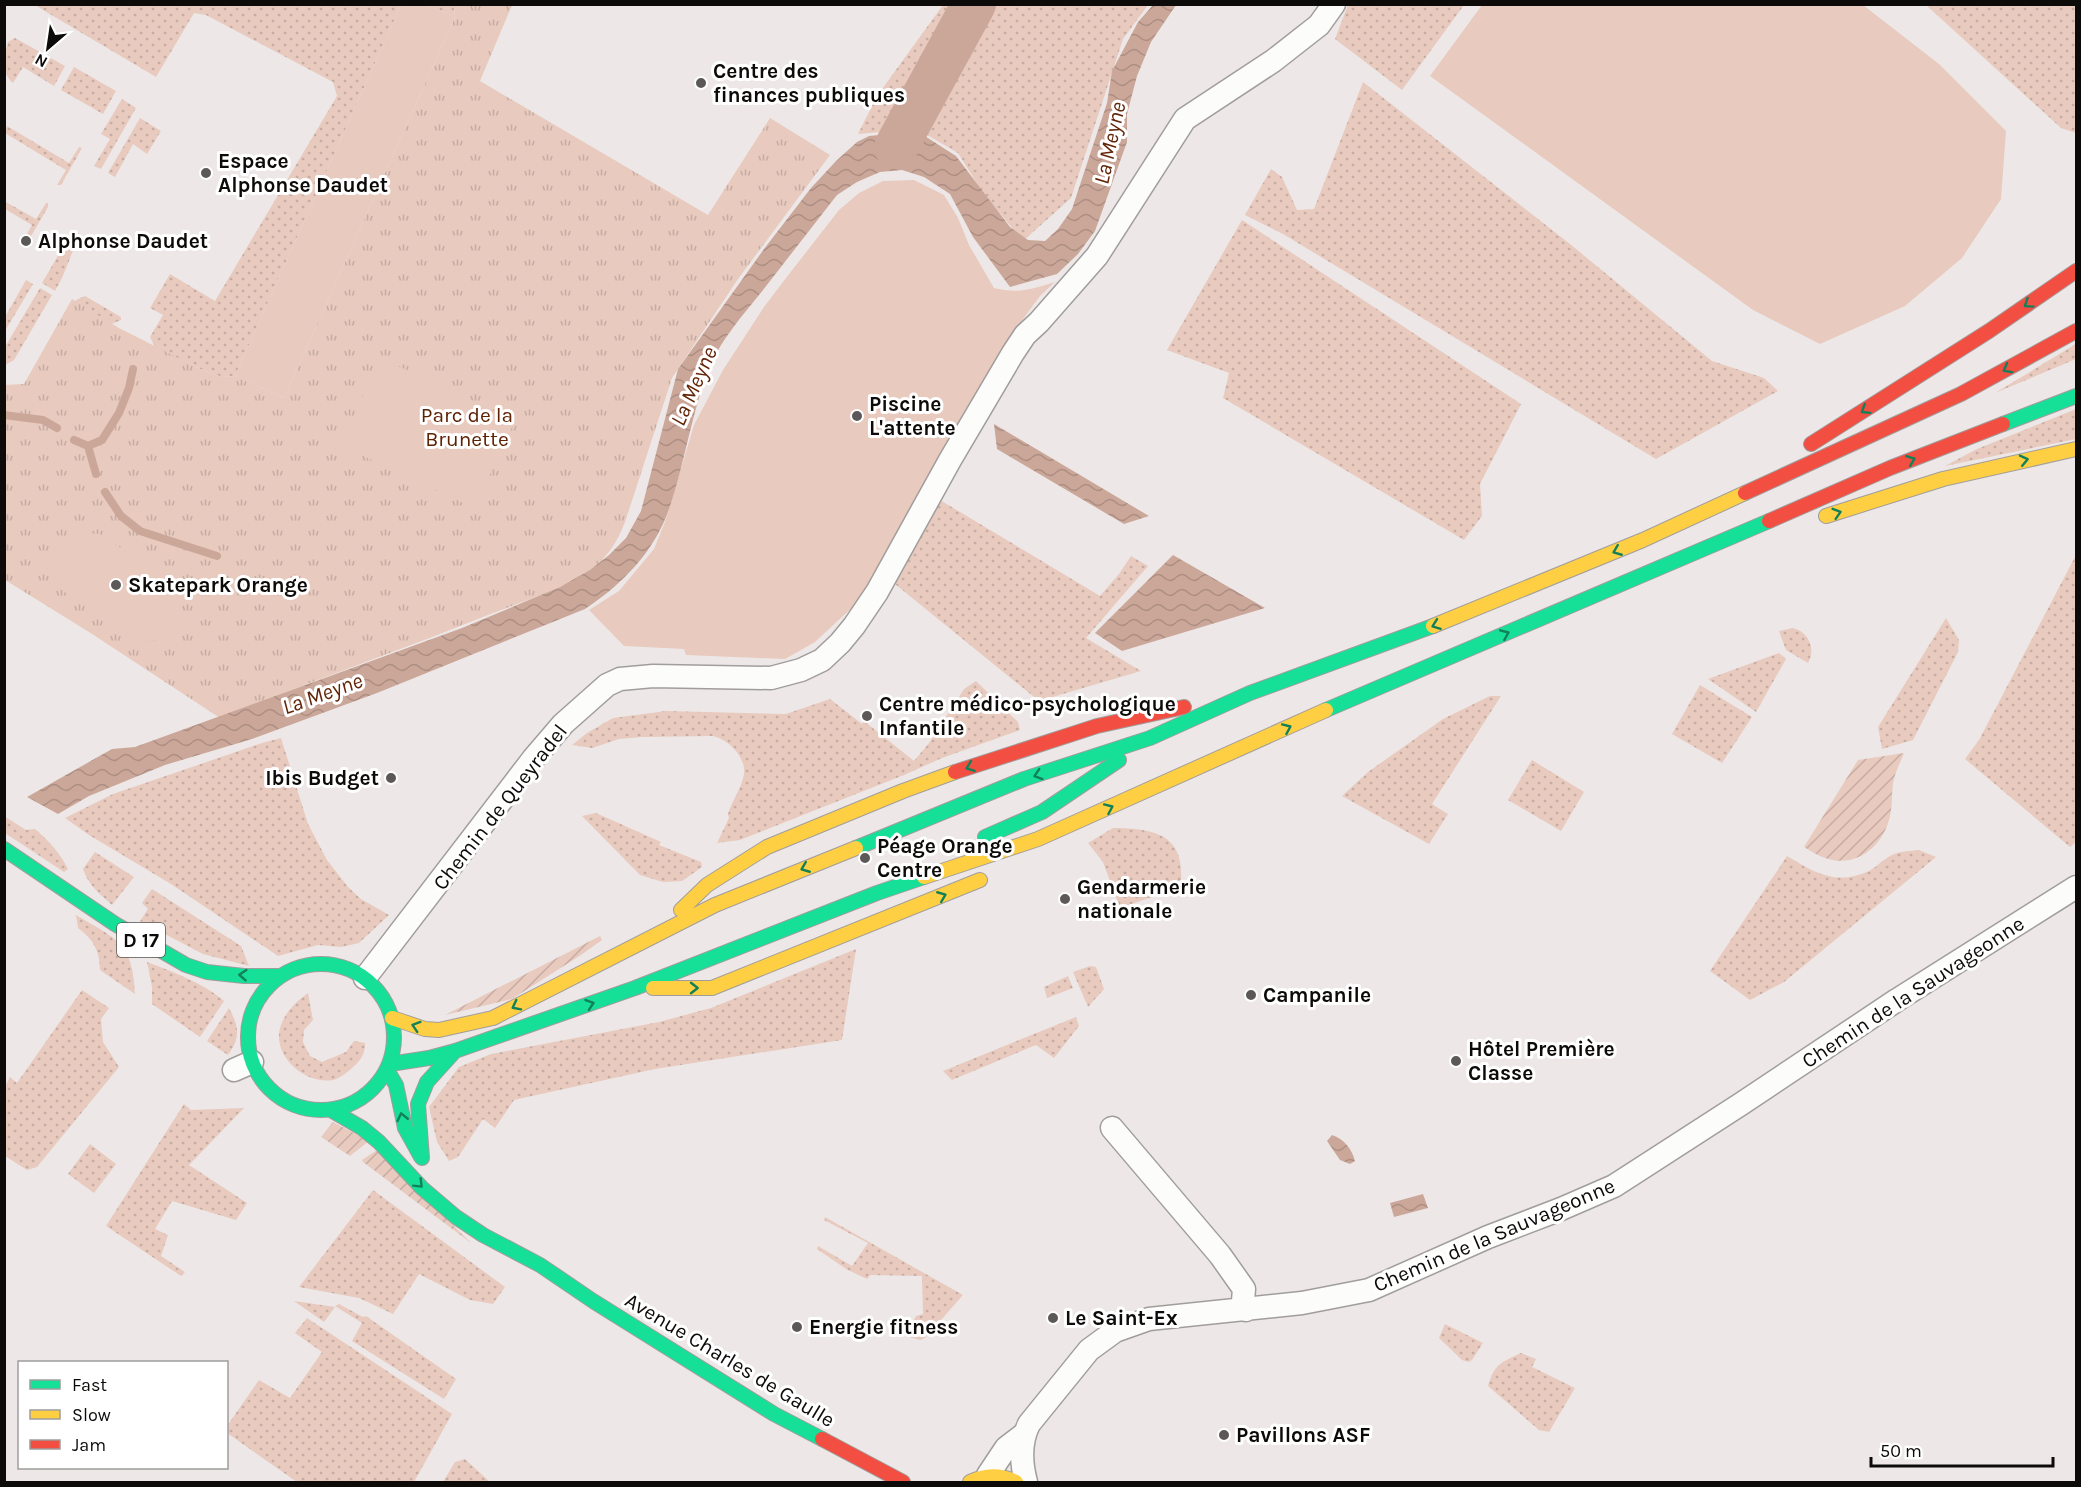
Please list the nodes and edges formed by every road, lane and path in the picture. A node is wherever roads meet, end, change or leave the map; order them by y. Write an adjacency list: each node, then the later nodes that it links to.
1 (1334, 4): 33 (street, Chemin de Queyradel)
2 (2076, 271): 9 (main road, one-way to 9)
3 (2076, 331): 9 (main road, one-way to 9)
4 (2076, 396): 13 (main road, one-way to 4)
5 (1950, 430): 7 (main road)
6 (2076, 449): 10 (main road, one-way to 6)
7 (1853, 469)
8 (1765, 499): 12 (main road)
9 (1689, 519): 12 (main road)
10 (1808, 522)
11 (1785, 529): 13 (main road)
12 (1644, 540): 14 (main road, one-way to 14)
13 (1661, 569): 18 (main road, one-way to 13)
14 (1250, 693): 15 (main road); 26 (main road, one-way to 26)
15 (1150, 738): 16 (main road); 17 (main road); 19 (main road); 27 (main road, one-way to 27)
16 (1005, 770)
17 (1056, 787)
18 (1038, 839): 23 (main road); 34 (main road)
19 (977, 841)
20 (4, 849): 30 (main road, D 17)
21 (944, 855): 29 (main road)
22 (780, 856): 26 (main road)
23 (1024, 857)
24 (995, 874): 34 (main road, one-way to 24)
25 (2076, 887): 48 (street, Chemin de la Sauvageonne)
26 (696, 896): 27 (main road)
27 (651, 938): 36 (main road)
28 (676, 941): 36 (main road)
29 (682, 954)
30 (207, 972): 32 (main road, D 17, one-way to 30); 35 (main road, D 17)
31 (616, 972): 36 (main road)
32 (280, 976): 33 (main road, D 17); 39 (main road, D 17)
33 (365, 978): 38 (main road, D 17)
34 (635, 988): 40 (main road, one-way to 34)
35 (222, 989)
36 (550, 989): 38 (main road, one-way to 38)
37 (238, 1010): 39 (main road)
38 (393, 1018): 41 (main road, D 17)
39 (249, 1024): 42 (main road, D 17)
40 (455, 1051): 41 (main road); 44 (main road)
41 (389, 1067): 42 (main road, D 17); 44 (main road, one-way to 41)
42 (331, 1110): 47 (main road, Avenue Charles de Gaulle / D 17, one-way to 47)
43 (1112, 1128): 48 (street)
44 (422, 1158): 45 (main road)
45 (434, 1171)
46 (510, 1234): 47 (main road, Avenue Charles de Gaulle / D 17)
47 (540, 1265): 51 (main road, Avenue Charles de Gaulle / D 17)
48 (1246, 1310): 49 (street, Chemin de la Sauvageonne)
49 (1023, 1435): 50 (street, Chemin de la Sauvageonne); 53 (street)
50 (979, 1479): 52 (main road)
51 (903, 1482)
52 (1016, 1482)
53 (1026, 1482)

